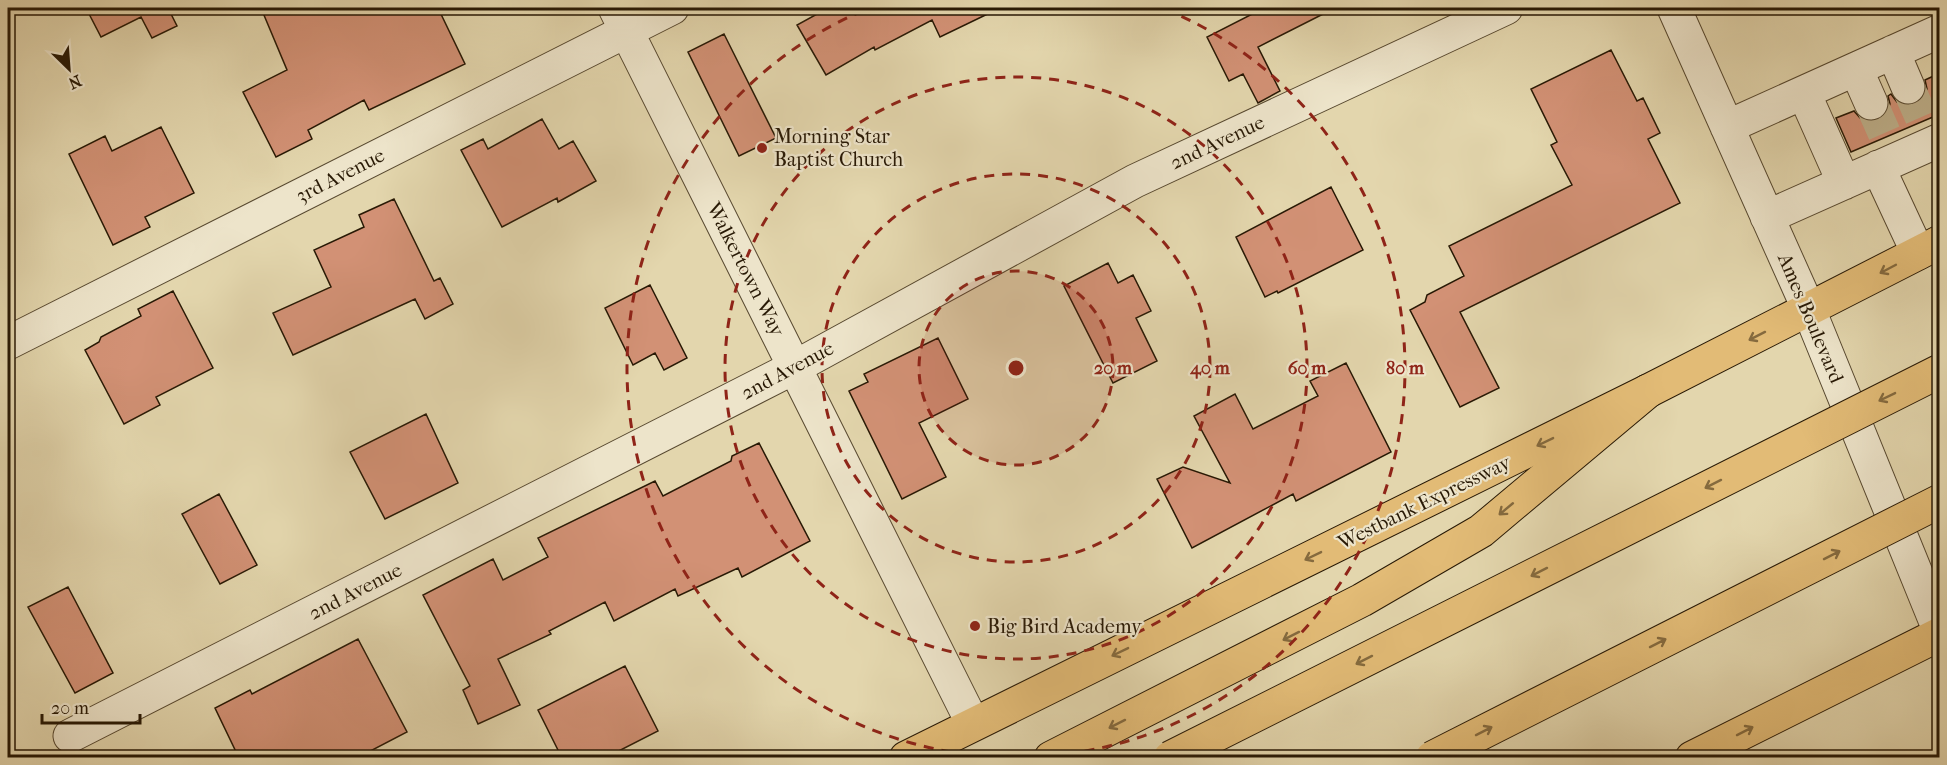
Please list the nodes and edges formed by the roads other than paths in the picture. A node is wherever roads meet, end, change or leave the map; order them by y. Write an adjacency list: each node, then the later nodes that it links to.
1 (672, 8): 4 (street, 3rd Avenue)
2 (1506, 8): 19 (street, 2nd Avenue)
3 (1674, 8): 11 (street, Ames Boulevard)
4 (620, 19): 18 (street, 3rd Avenue); 19 (street, Walkertown Way)
5 (1936, 42): 6 (street)
6 (1893, 52): 7 (street); 8 (street)
7 (1856, 69): 9 (street); 10 (street)
8 (1908, 87)
9 (1804, 93): 11 (street); 14 (street)
10 (1871, 103)
11 (1727, 127): 15 (street, Ames Boulevard)
12 (1932, 134): 13 (street)
13 (1887, 154): 14 (street); 16 (street)
14 (1844, 183): 15 (street)
15 (1767, 217): 17 (street, Ames Boulevard)
16 (1929, 247): 17 (main road, Westbank Expressway, one-way to 17)
17 (1809, 310): 21 (main road, Westbank Expressway, one-way to 21); 23 (street, Ames Boulevard)
18 (8, 344)
19 (795, 367): 24 (street, Walkertown Way); 25 (street, 2nd Avenue)
20 (1940, 371): 29 (main road, one-way to 29, bridge)
21 (1648, 391): 24 (main road, Westbank Expressway, one-way to 24); 28 (main road, one-way to 28)
22 (1940, 501): 30 (main road, one-way to 22, bridge)
23 (1940, 633): 26 (main road, one-way to 23)
24 (973, 724): 27 (main road, Westbank Expressway)
25 (70, 736)
26 (1695, 757)
27 (906, 758)
28 (1051, 758)
29 (1170, 758)
30 (1432, 758)

